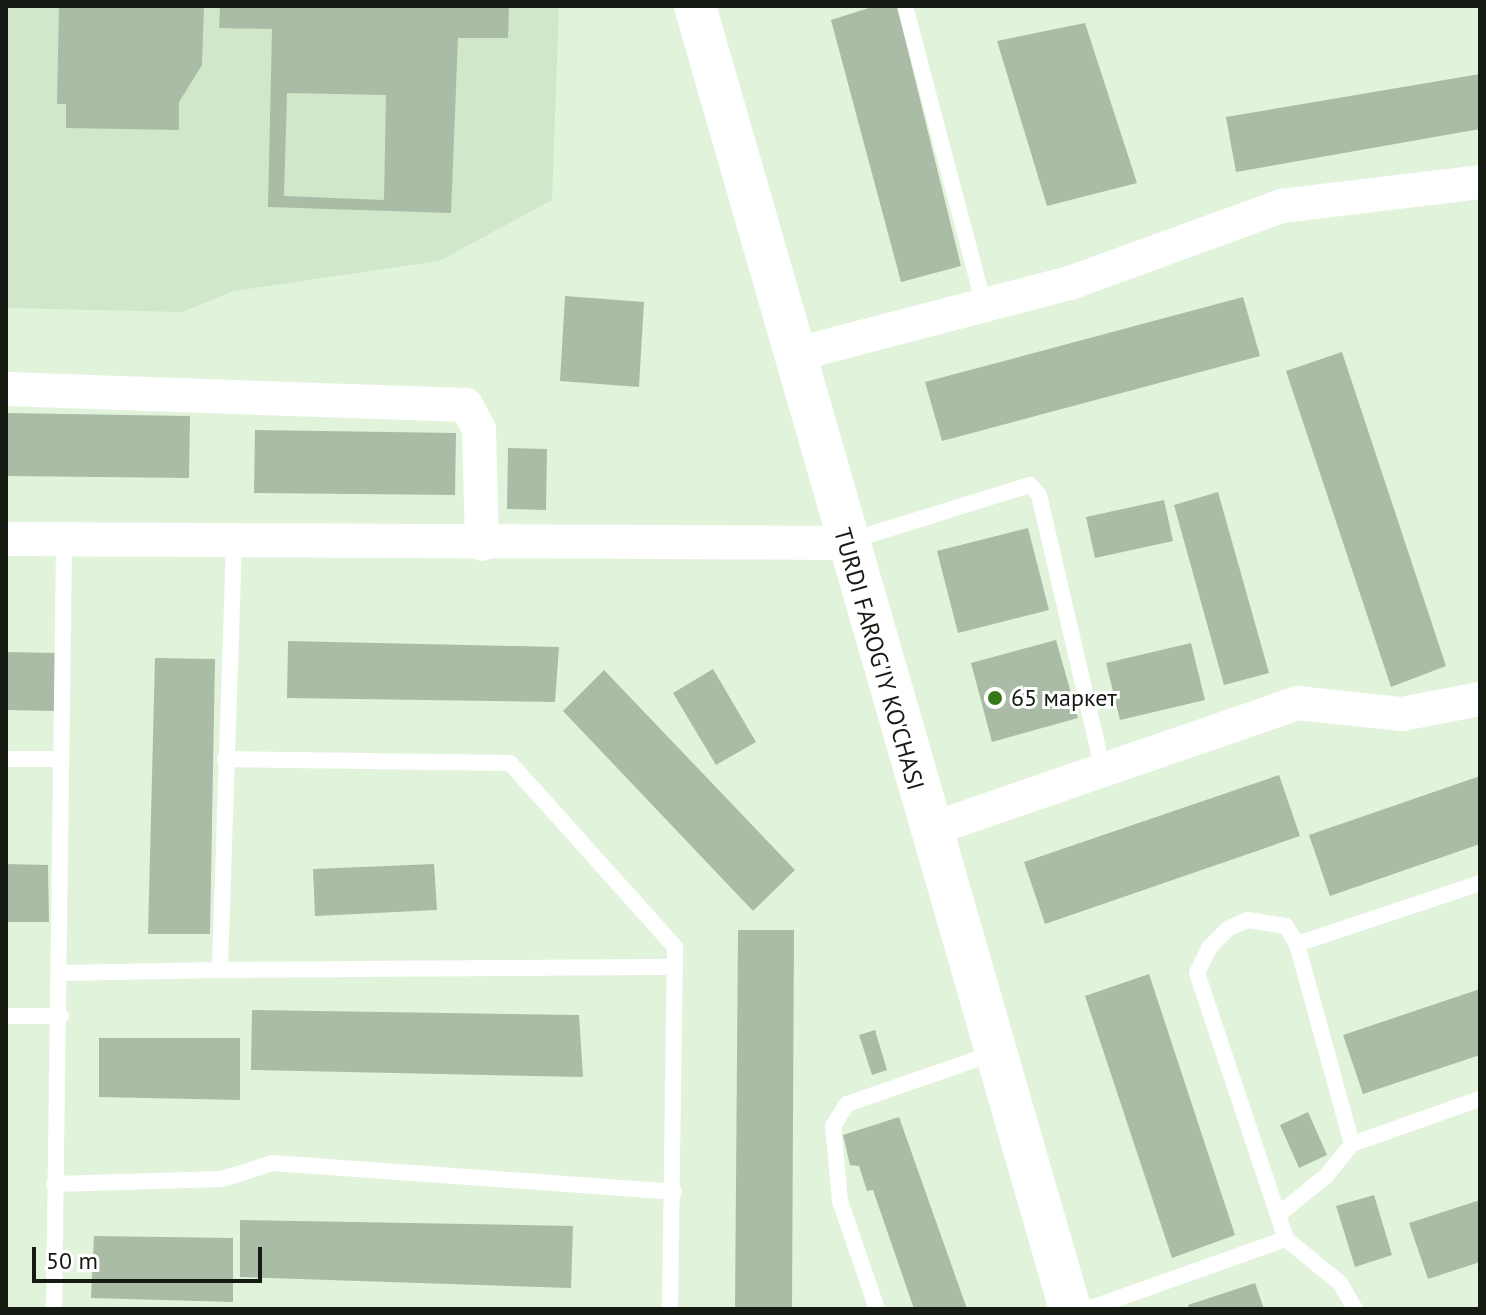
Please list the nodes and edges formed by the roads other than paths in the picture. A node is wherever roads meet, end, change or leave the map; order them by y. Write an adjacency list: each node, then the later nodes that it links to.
1 (695, 6): 5 (street, TURDI FAROG'IY KO'CHASI)
2 (905, 6): 4 (lane)
3 (1480, 182): 4 (street)
4 (984, 306): 5 (street)
5 (793, 355): 9 (street, TURDI FAROG'IY KO'CHASI)
6 (6, 389): 11 (street)
7 (6, 539): 8 (street)
8 (64, 540): 10 (street); 14 (lane)
9 (845, 543): 11 (street); 16 (lane); 17 (street, TURDI FAROG'IY KO'CHASI)
10 (234, 544): 11 (street); 15 (lane)
11 (482, 544)
12 (1480, 699): 16 (street)
13 (6, 759): 14 (lane)
14 (61, 759): 22 (lane)
15 (225, 759): 20 (lane); 21 (lane)
16 (1103, 770): 17 (street)
17 (929, 830): 25 (street, TURDI FAROG'IY KO'CHASI)
18 (1480, 883): 19 (lane)
19 (1297, 944): 27 (lane); 30 (lane)
20 (675, 967): 21 (lane); 29 (lane)
21 (220, 970): 22 (lane)
22 (61, 973): 24 (lane)
23 (6, 1016): 24 (lane)
24 (61, 1016): 28 (lane)
25 (994, 1053): 34 (lane); 35 (street, TURDI FAROG'IY KO'CHASI)
26 (1480, 1099): 27 (lane)
27 (1352, 1144): 30 (lane)
28 (54, 1184): 29 (lane); 32 (lane)
29 (674, 1192): 33 (lane)
30 (1278, 1215): 31 (lane)
31 (1286, 1239): 36 (lane); 37 (lane)
32 (54, 1309)
33 (670, 1309)
34 (877, 1309)
35 (1070, 1309)
36 (1088, 1309)
37 (1355, 1309)

